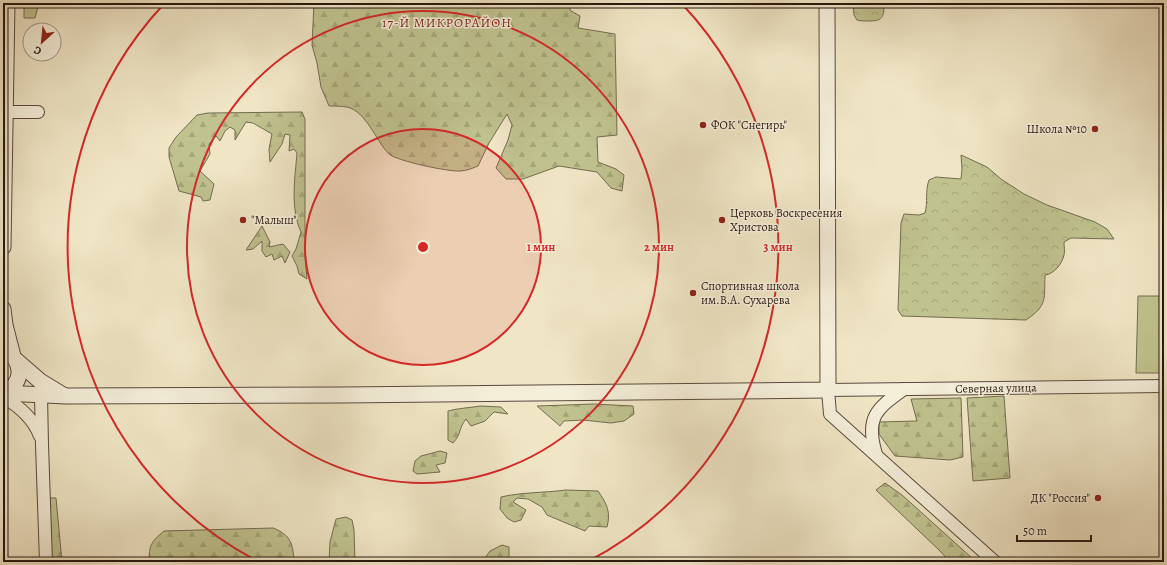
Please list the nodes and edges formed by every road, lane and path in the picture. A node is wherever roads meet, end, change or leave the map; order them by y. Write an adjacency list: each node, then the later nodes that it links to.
1 (7, 3): 3 (street)
2 (827, 3): 9 (street)
3 (4, 112): 4 (street); 5 (street)
4 (38, 112)
5 (3, 247)
6 (3, 309): 7 (street)
7 (11, 356): 11 (street); 13 (street)
8 (1164, 386): 10 (street, Северная улица)
9 (828, 390): 10 (street, Северная улица); 13 (street); 16 (street)
10 (904, 390): 16 (street)
11 (3, 393): 12 (street)
12 (41, 395): 13 (street); 15 (street)
13 (66, 396)
14 (3, 397): 15 (street)
15 (42, 444): 17 (street)
16 (877, 455): 18 (street)
17 (46, 562)
18 (994, 562)

